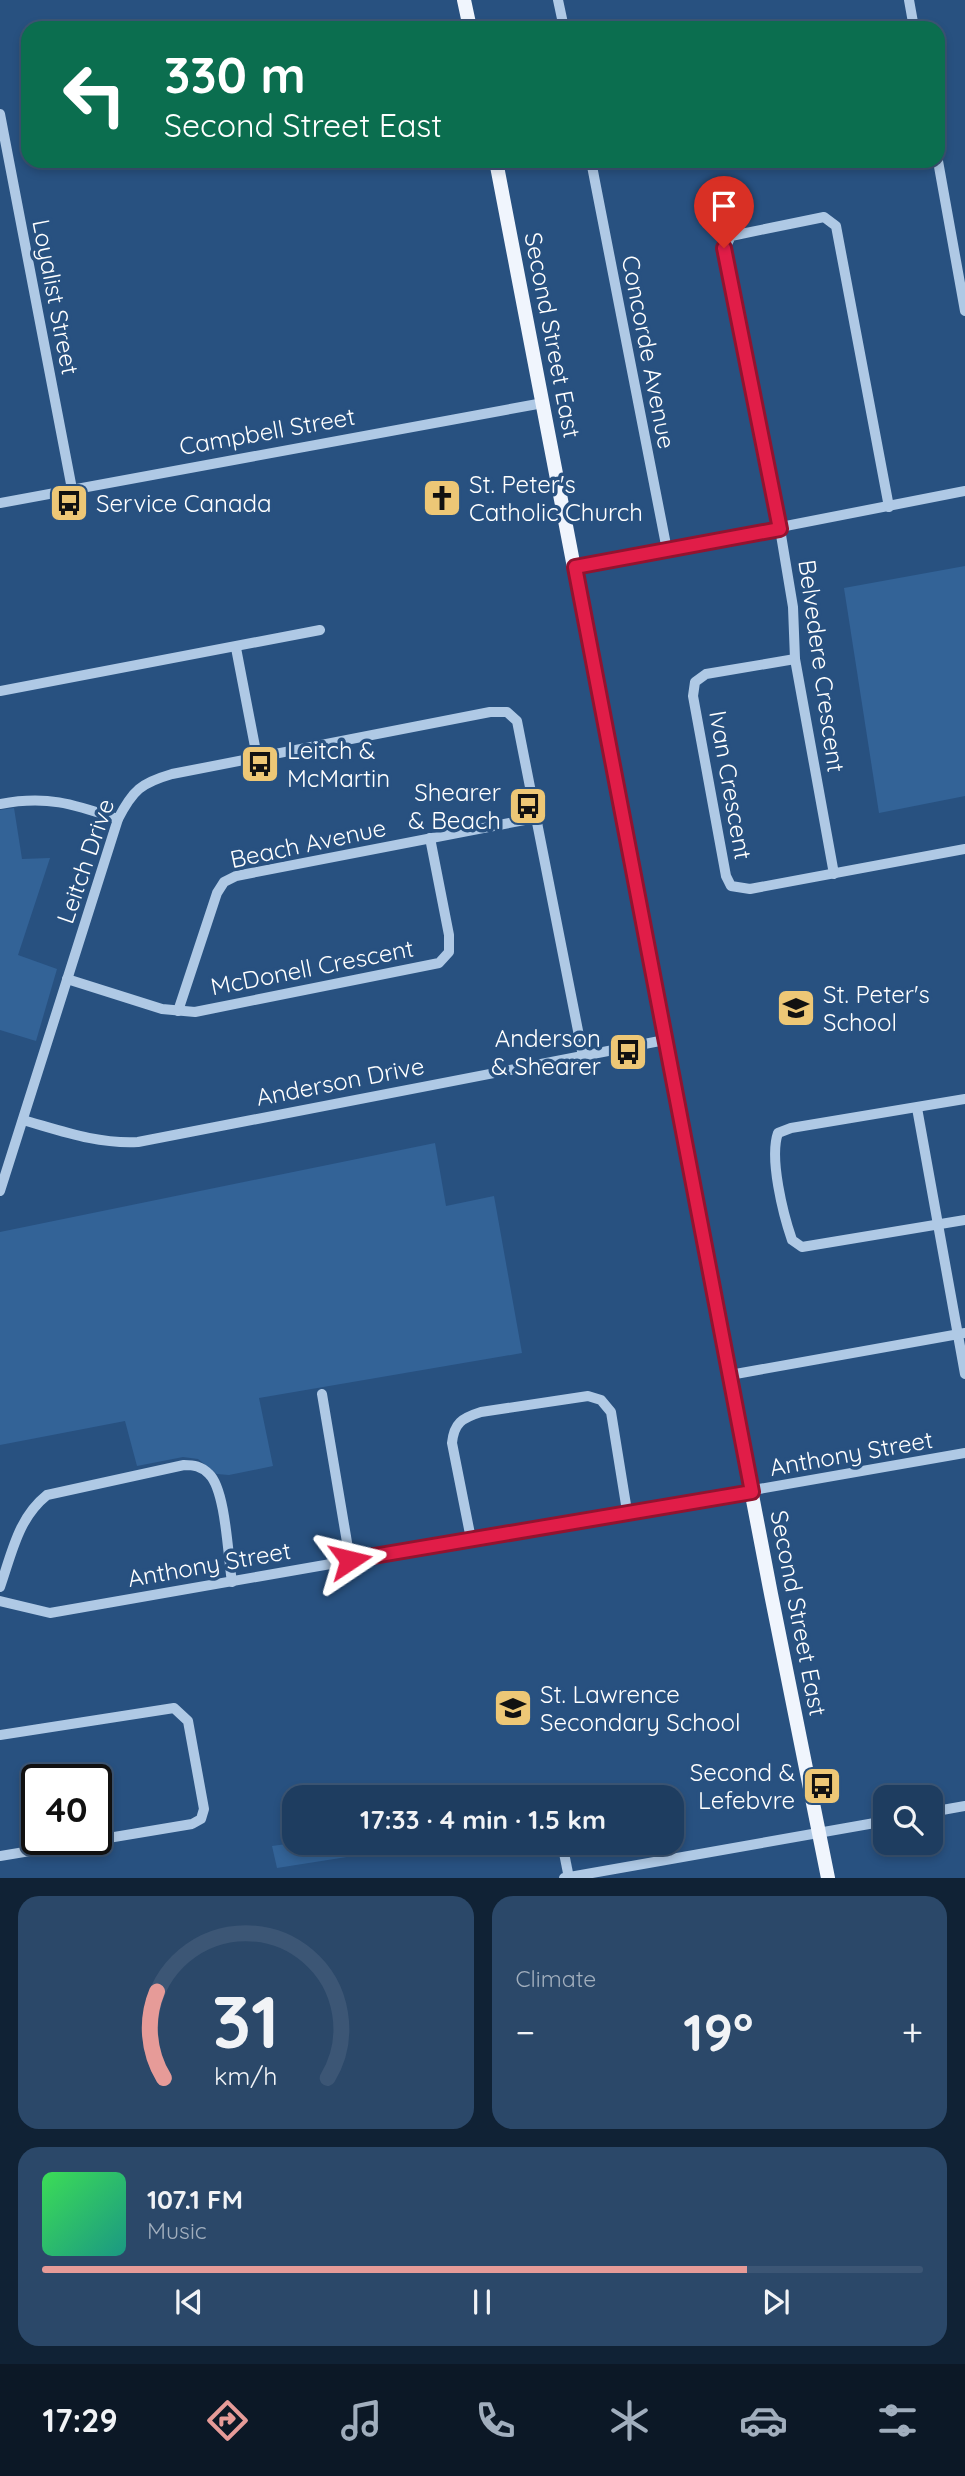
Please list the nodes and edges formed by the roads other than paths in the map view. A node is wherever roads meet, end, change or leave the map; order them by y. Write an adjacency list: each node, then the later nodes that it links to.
1 (464, 0): 4 (main road)
2 (558, 0): 5 (street)
3 (909, 0): 6 (street)
4 (468, 21)
5 (562, 21)
6 (913, 21)
7 (0, 114): 13 (street, Loyalist Street)
8 (497, 168): 12 (main road, Second Street East)
9 (592, 168): 18 (street, Concorde Avenue)
10 (939, 168): 11 (street)
11 (965, 311)
12 (543, 403): 13 (street, Campbell Street); 19 (main road, Second Street East)
13 (72, 489): 15 (street, Campbell Street)
14 (965, 491): 16 (street)
15 (0, 503)
16 (889, 506): 17 (street); 17 (street, Belvedere Crescent)
17 (780, 529): 18 (street); 22 (street, Belvedere Crescent)
18 (667, 551): 19 (street)
19 (575, 567): 33 (main road, Second Street East)
20 (320, 630): 21 (street)
21 (236, 648): 23 (street); 24 (street)
22 (795, 659): 30 (street, Belvedere Crescent); 30 (street, Ivan Crescent)
23 (0, 691)
24 (257, 757): 26 (street, Leitch Drive); 27 (street, Leitch Drive)
25 (0, 804): 26 (street)
26 (118, 818): 31 (street, Leitch Drive)
27 (536, 818): 28 (street, Beach Avenue); 34 (street)
28 (430, 838): 32 (street, Beach Avenue); 32 (street, McDonell Crescent)
29 (965, 849): 30 (street, Ivan Crescent)
30 (834, 874)
31 (67, 979): 32 (street, McDonell Crescent); 37 (street, Leitch Drive)
32 (178, 1011)
33 (665, 1040): 34 (street, Anderson Drive); 43 (main road, Second Street East)
34 (583, 1056): 37 (street, Anderson Drive)
35 (965, 1099): 36 (street)
36 (917, 1108): 40 (street); 40 (street)
37 (23, 1120): 38 (street, Leitch Drive)
38 (0, 1191)
39 (965, 1220): 40 (street)
40 (937, 1225): 41 (street)
41 (961, 1333): 42 (street); 43 (street)
42 (965, 1374)
43 (730, 1375): 46 (main road, Second Street East)
44 (322, 1394): 49 (street)
45 (965, 1453): 46 (street, Anthony Street)
46 (752, 1492): 47 (street, Anthony Street); 57 (main road, Second Street East)
47 (627, 1511): 48 (street, Anthony Street); 48 (street)
48 (471, 1539): 49 (street, Anthony Street)
49 (350, 1560): 50 (street, Anthony Street)
50 (232, 1582): 51 (street); 52 (street, Anthony Street)
51 (0, 1587)
52 (0, 1601)
53 (0, 1735): 59 (street)
54 (965, 1806): 55 (street)
55 (943, 1810)
56 (873, 1823): 57 (street)
57 (820, 1833): 60 (street); 61 (main road, Second Street East)
58 (564, 1855): 60 (street)
59 (0, 1856)
60 (568, 1877)
61 (828, 1878)

